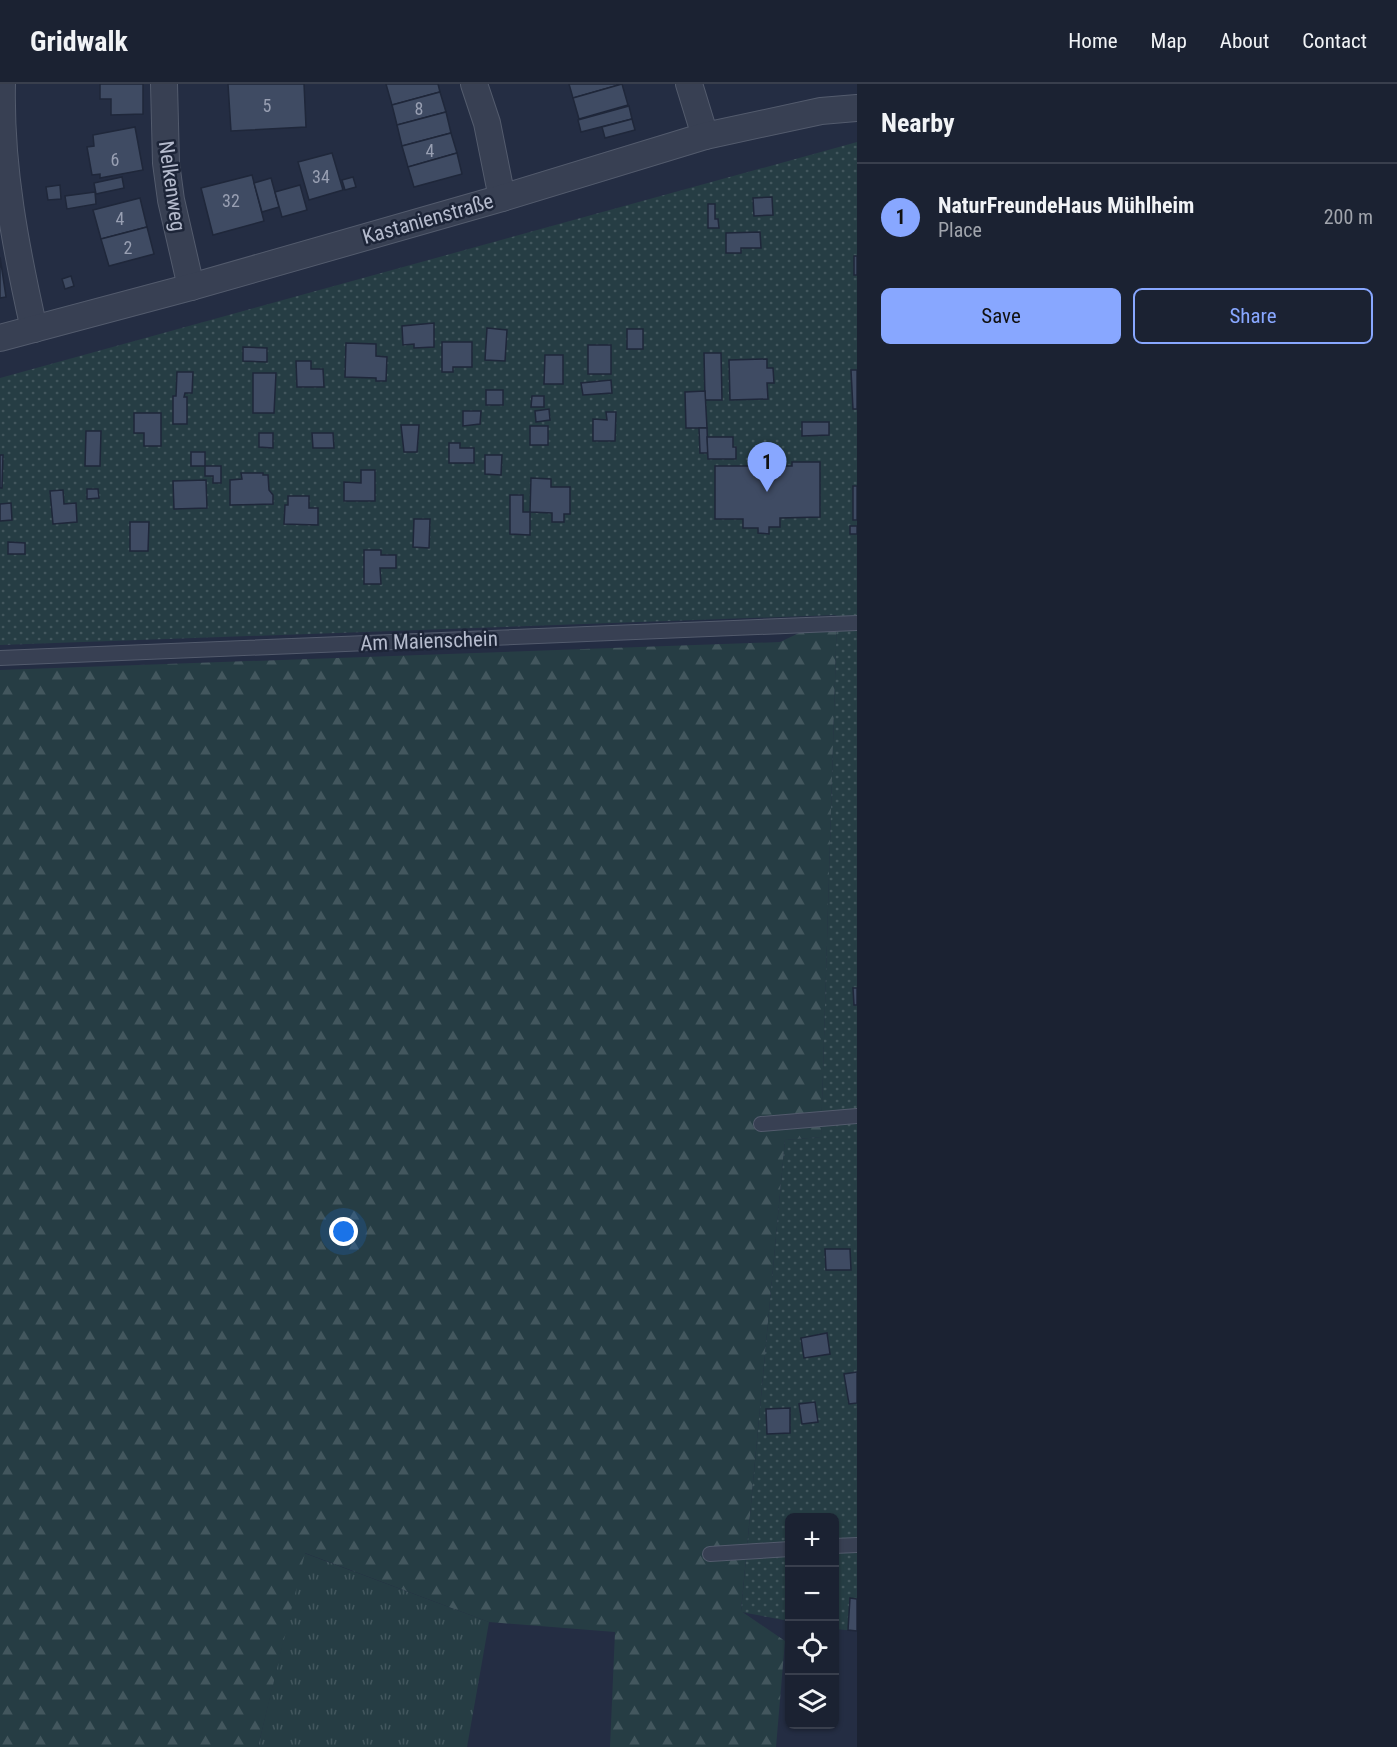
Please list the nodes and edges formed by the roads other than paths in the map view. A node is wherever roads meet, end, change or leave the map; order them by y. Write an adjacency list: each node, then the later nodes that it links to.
1 (2, 84): 9 (street)
2 (164, 84): 8 (street, Nelkenweg)
3 (474, 84): 7 (street)
4 (689, 84): 6 (street)
5 (857, 108): 6 (street, Kastanienstraße)
6 (705, 136): 7 (street, Kastanienstraße)
7 (502, 198): 8 (street, Kastanienstraße)
8 (191, 286): 9 (street, Kastanienstraße)
9 (34, 329): 10 (street, Kastanienstraße)
10 (0, 338)
11 (857, 623): 12 (lane, Am Maienschein)
12 (0, 658)
13 (857, 1116): 14 (lane)
14 (761, 1124)
15 (857, 1545): 16 (lane)
16 (839, 1546)
17 (785, 1549): 18 (lane)
18 (710, 1554)

